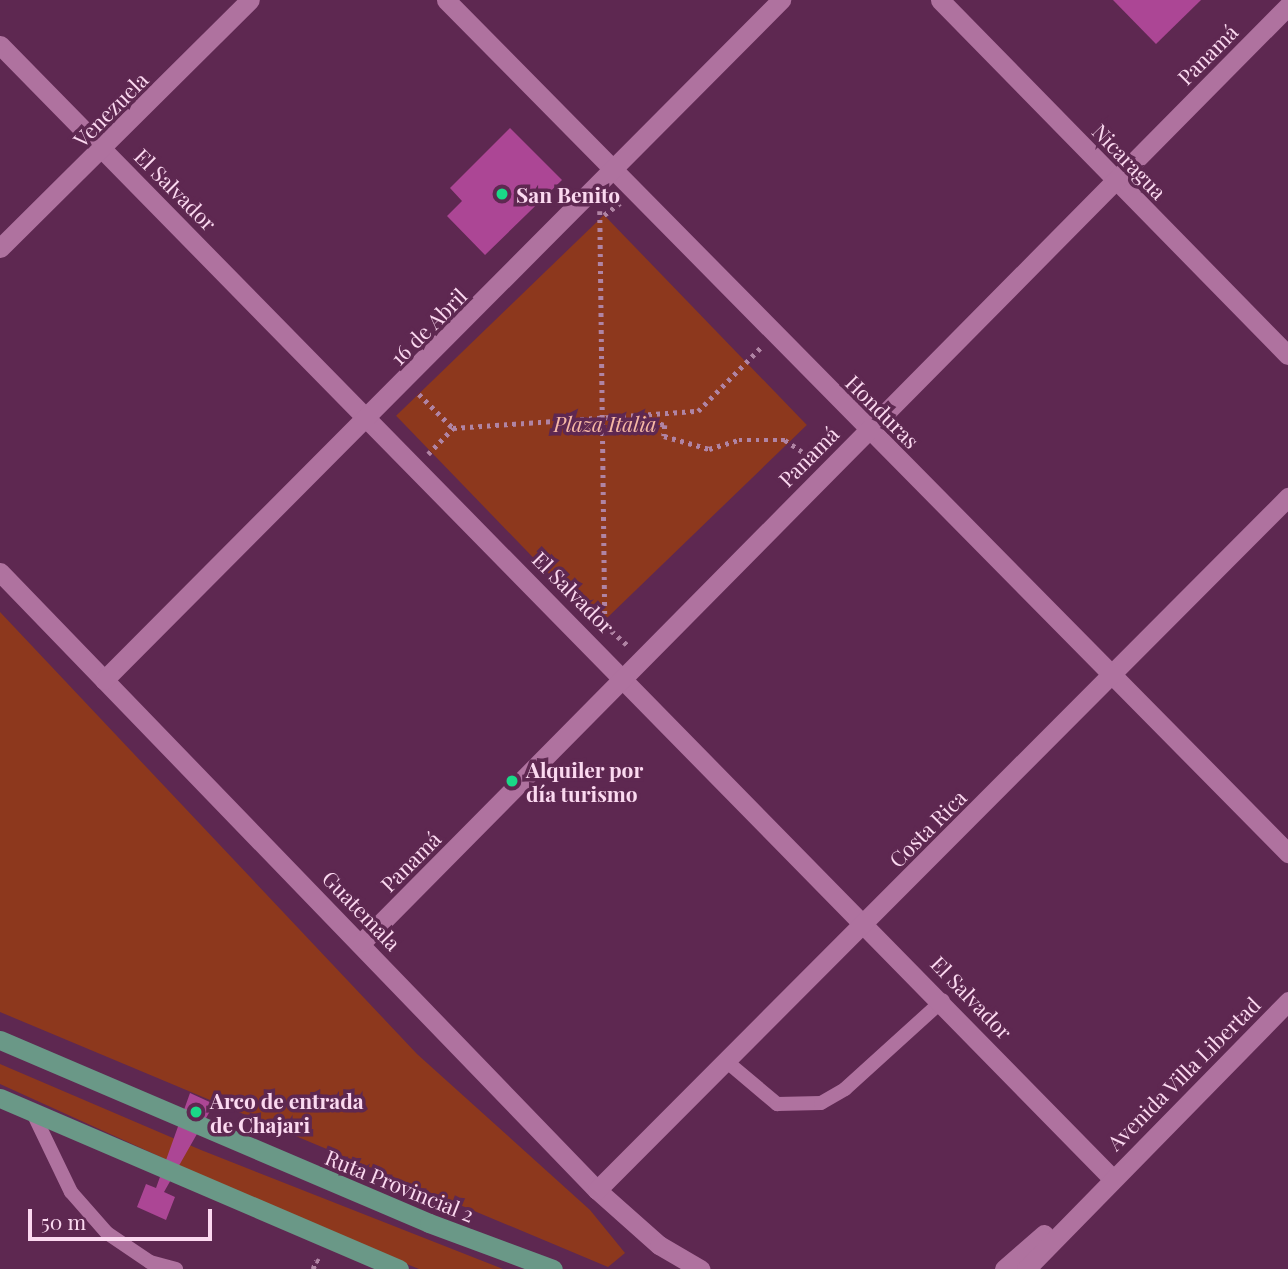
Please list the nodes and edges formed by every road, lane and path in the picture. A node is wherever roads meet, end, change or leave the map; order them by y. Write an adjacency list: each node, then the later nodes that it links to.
1 (250, 0): 7 (street, Venezuela)
2 (446, 0): 8 (street, Honduras)
3 (780, 0): 8 (street, 16 de Abril)
4 (940, 0): 9 (street, Nicaragua)
5 (1288, 6): 9 (street, Panamá)
6 (0, 45): 7 (street, El Salvador)
7 (103, 148): 11 (street, Venezuela); 15 (street, El Salvador)
8 (614, 170): 12 (street, Honduras); 14 (street, 16 de Abril)
9 (1115, 178): 13 (street, Nicaragua); 19 (street, Panamá)
10 (604, 215): 17 (path)
11 (0, 248)
12 (775, 333): 16 (path); 19 (street, Honduras)
13 (1288, 355)
14 (406, 381): 15 (street, 16 de Abril); 18 (path)
15 (370, 418): 20 (street, El Salvador); 27 (street, 16 de Abril)
16 (639, 418): 17 (path); 21 (path)
17 (605, 422): 18 (path); 24 (path)
18 (453, 428): 20 (path)
19 (869, 429): 21 (street, Panamá); 25 (street, Honduras)
20 (417, 465): 26 (street, El Salvador)
21 (827, 468): 24 (street, Panamá)
22 (1288, 497): 25 (street, Costa Rica)
23 (0, 572): 27 (street, Guatemala)
24 (641, 659): 26 (street, Panamá)
25 (1111, 674): 28 (street, Honduras); 29 (street, Costa Rica)
26 (624, 675): 29 (street, El Salvador); 30 (street, Panamá)
27 (104, 680): 30 (street, Guatemala)
28 (1288, 853)
29 (866, 922): 31 (street, El Salvador); 34 (street, Costa Rica)
30 (362, 942): 38 (street, Guatemala)
31 (943, 1000): 34 (lane); 37 (street, El Salvador)
32 (1288, 1001): 37 (street, Avenida Villa Libertad)
33 (0, 1040): 43 (main road, Ruta Provincial 2)
34 (726, 1061): 38 (street, Costa Rica)
35 (0, 1098): 36 (main road)
36 (32, 1111): 40 (lane); 42 (main road)
37 (1111, 1177): 45 (street, Avenida Villa Libertad); 46 (street, Avenida Villa Libertad)
38 (597, 1190): 44 (street, Guatemala)
39 (328, 1265): 41 (path)
40 (176, 1269)
41 (313, 1269)
42 (399, 1269)
43 (553, 1269)
44 (700, 1269)
45 (1003, 1269)
46 (1026, 1269)

